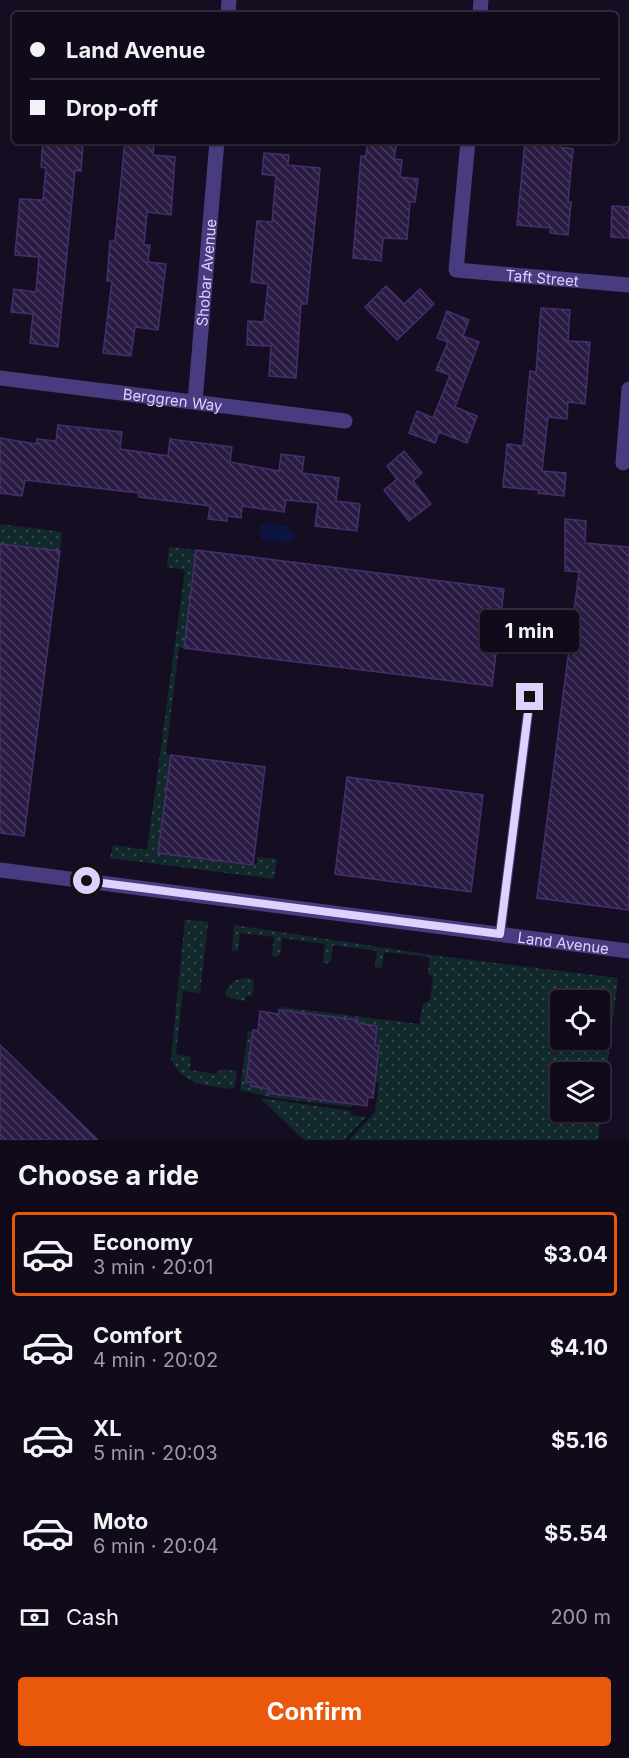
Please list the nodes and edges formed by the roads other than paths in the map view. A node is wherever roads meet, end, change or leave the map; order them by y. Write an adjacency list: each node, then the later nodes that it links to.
1 (217, 144): 6 (street, Shobar Avenue)
2 (468, 144): 3 (street, Taft Street)
3 (629, 285)
4 (0, 378): 6 (street, Berggren Way)
5 (629, 389): 8 (street)
6 (195, 402): 7 (street, Berggren Way)
7 (345, 421)
8 (623, 463)
9 (530, 697): 11 (lane)
10 (0, 870): 11 (street, Land Avenue)
11 (500, 934): 12 (street, Land Avenue)
12 (629, 951)

